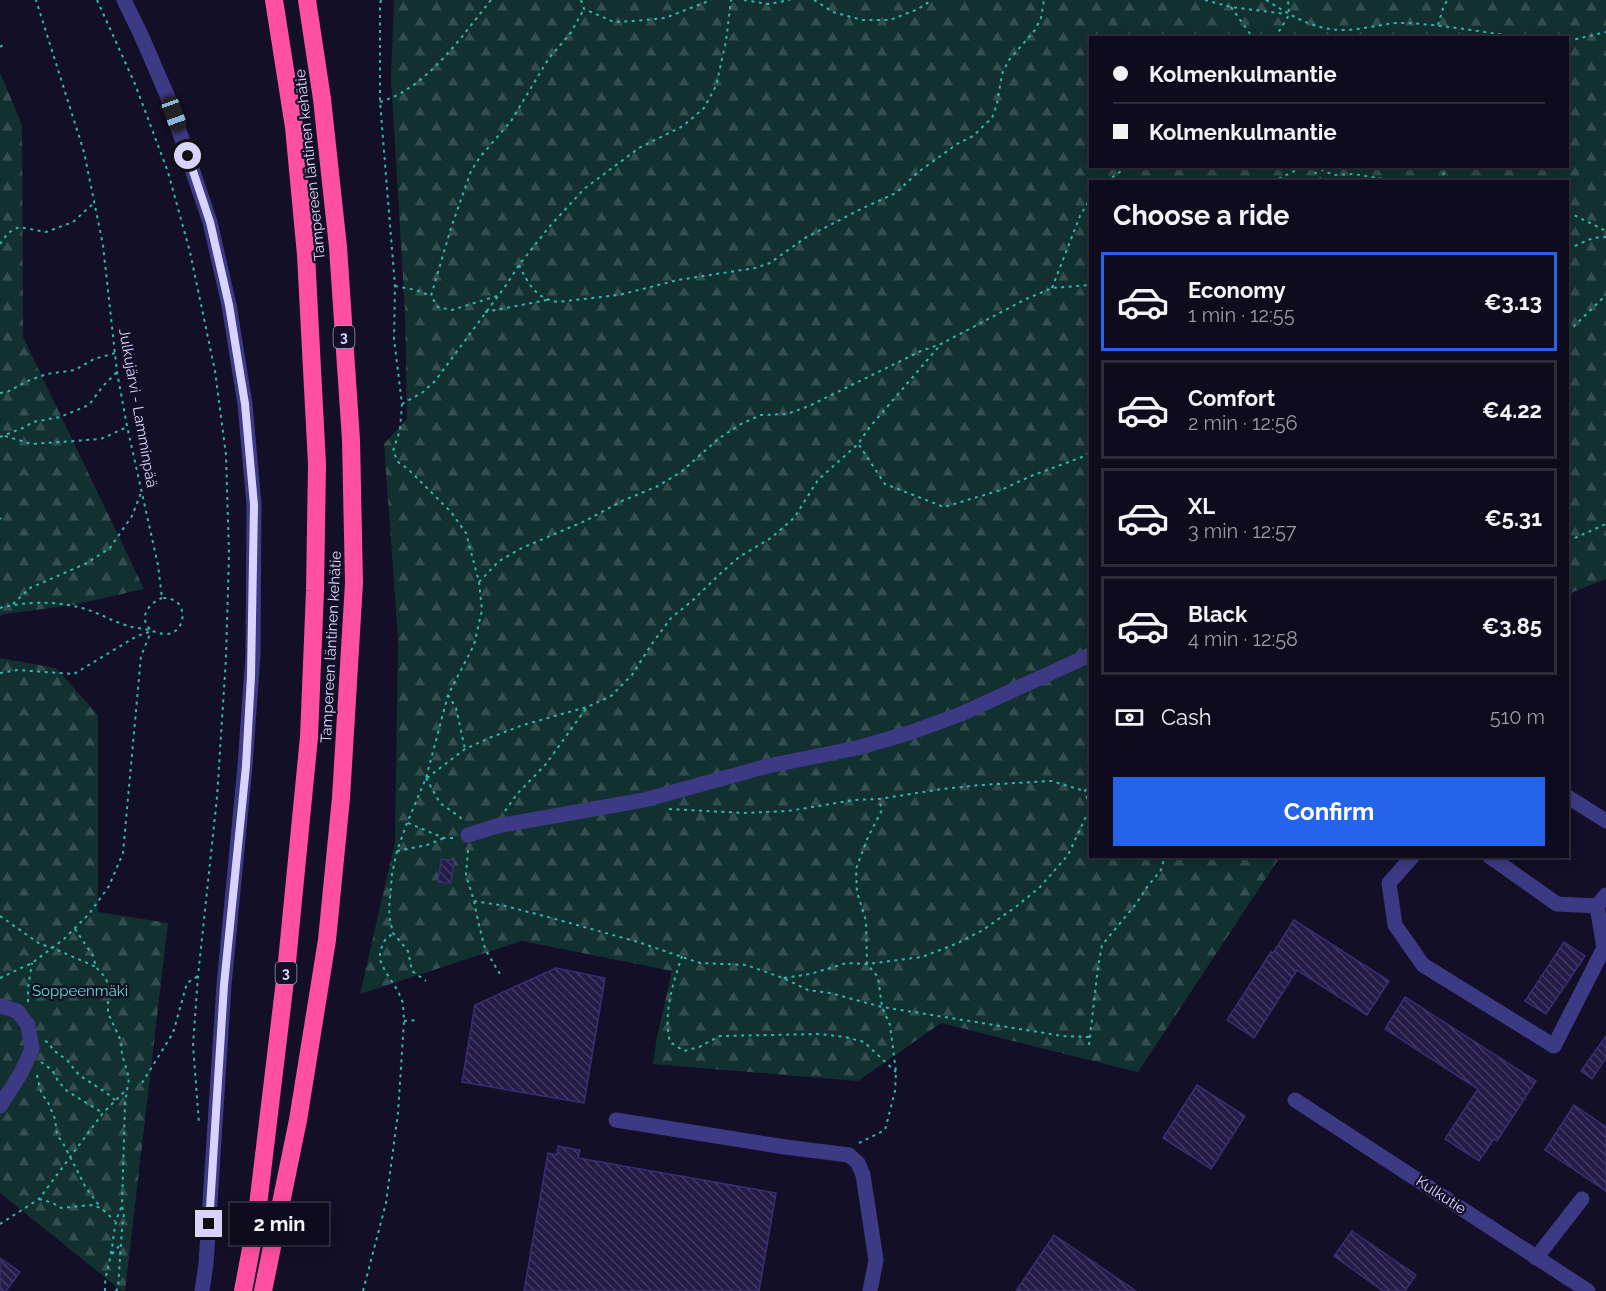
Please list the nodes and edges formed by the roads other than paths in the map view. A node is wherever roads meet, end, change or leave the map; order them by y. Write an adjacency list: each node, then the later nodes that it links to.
1 (124, 0): 17 (street)
2 (274, 0): 18 (highway, Tampereen läntinen kehätie / 3)
3 (307, 0): 19 (highway, Tampereen läntinen kehätie / 3)
4 (1089, 655): 7 (street)
5 (1569, 798): 6 (street)
6 (1606, 821)
7 (468, 835)
8 (1411, 858): 10 (street)
9 (1492, 858): 10 (street)
10 (1601, 900)
11 (0, 1006): 13 (street)
12 (1295, 1100): 16 (street, Kulkutie)
13 (0, 1106)
14 (616, 1120): 20 (street)
15 (1582, 1199): 16 (street)
16 (1536, 1258): 21 (street, Kulkutie)
17 (202, 1291)
18 (243, 1291)
19 (263, 1291)
20 (870, 1291)
21 (1588, 1291)

